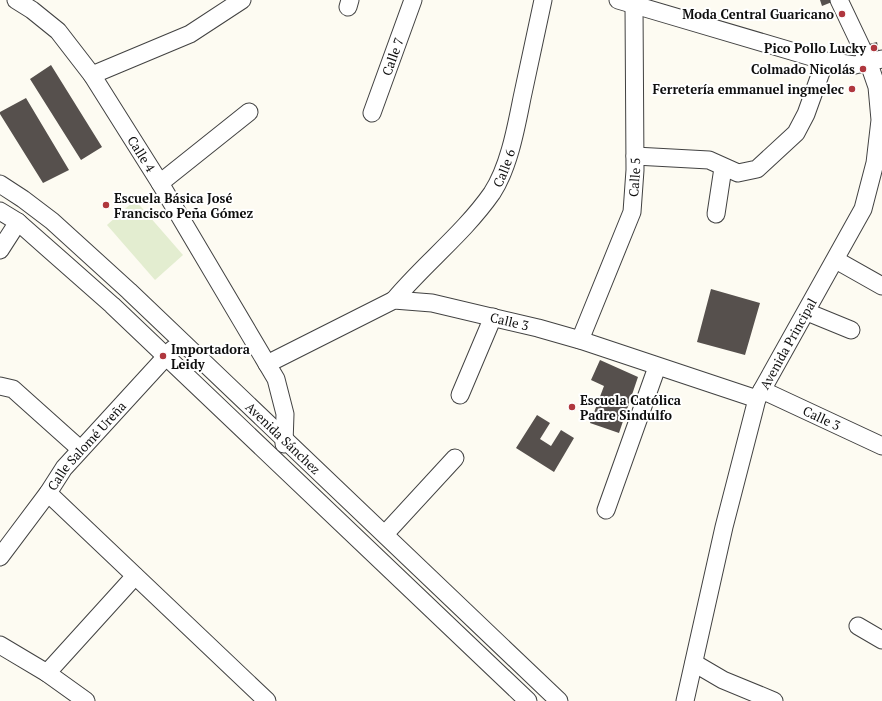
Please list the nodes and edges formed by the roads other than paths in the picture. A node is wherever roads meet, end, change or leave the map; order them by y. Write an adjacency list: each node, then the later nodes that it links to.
1 (16, 0): 9 (street, Calle 4)
2 (242, 0): 9 (street)
3 (413, 0): 11 (street, Calle 7)
4 (543, 0): 22 (street, Calle 6)
5 (839, 0): 7 (street, Avenida Principal)
6 (624, 2): 8 (street); 12 (street, Calle 5)
7 (875, 60): 8 (street); 20 (street, Avenida Principal)
8 (825, 61): 13 (street)
9 (92, 75): 14 (street, Calle 4)
10 (250, 112): 14 (street)
11 (372, 113)
12 (634, 156): 13 (street); 27 (street, Calle 5)
13 (723, 168): 17 (street)
14 (160, 183): 29 (street, Calle 4)
15 (0, 184): 26 (street, Avenida Sánchez)
16 (0, 211): 18 (street, Avenida Sánchez)
17 (716, 214)
18 (18, 222): 19 (street); 28 (street, Avenida Sánchez)
19 (0, 250)
20 (836, 260): 21 (street); 23 (street, Avenida Principal)
21 (882, 286)
22 (394, 300): 24 (street, Calle 3); 29 (street)
23 (806, 312): 25 (street); 33 (street, Avenida Principal)
24 (493, 318): 27 (street, Calle 3); 32 (street)
25 (851, 330)
26 (181, 340): 28 (street, Calle Salomé Ureña); 34 (street, Avenida Sánchez)
27 (580, 340): 30 (street, Calle 3)
28 (166, 357): 36 (street, Calle Salomé Ureña); 38 (street, Avenida Sánchez)
29 (267, 364): 34 (street, Calle 4)
30 (658, 367): 33 (street, Calle 3); 40 (street)
31 (0, 386): 36 (street)
32 (460, 395)
33 (760, 395): 35 (street, Calle 3); 47 (street, Avenida Principal)
34 (285, 438): 38 (street, Calle 4); 41 (street, Avenida Sánchez)
35 (882, 446)
36 (80, 449): 39 (street, Calle Salomé Ureña)
37 (454, 458): 41 (street)
38 (281, 465): 51 (street, Avenida Sánchez)
39 (48, 493): 42 (street, Calle Salomé Ureña); 43 (street)
40 (606, 510)
41 (385, 534): 52 (street, Avenida Sánchez)
42 (0, 557)
43 (135, 576): 48 (street); 50 (street)
44 (858, 626): 45 (street)
45 (882, 640)
46 (0, 645): 48 (street)
47 (694, 663): 53 (street, Avenida Principal); 54 (street)
48 (47, 673): 49 (street)
49 (86, 701)
50 (267, 701)
51 (528, 701)
52 (559, 701)
53 (685, 701)
54 (774, 701)

